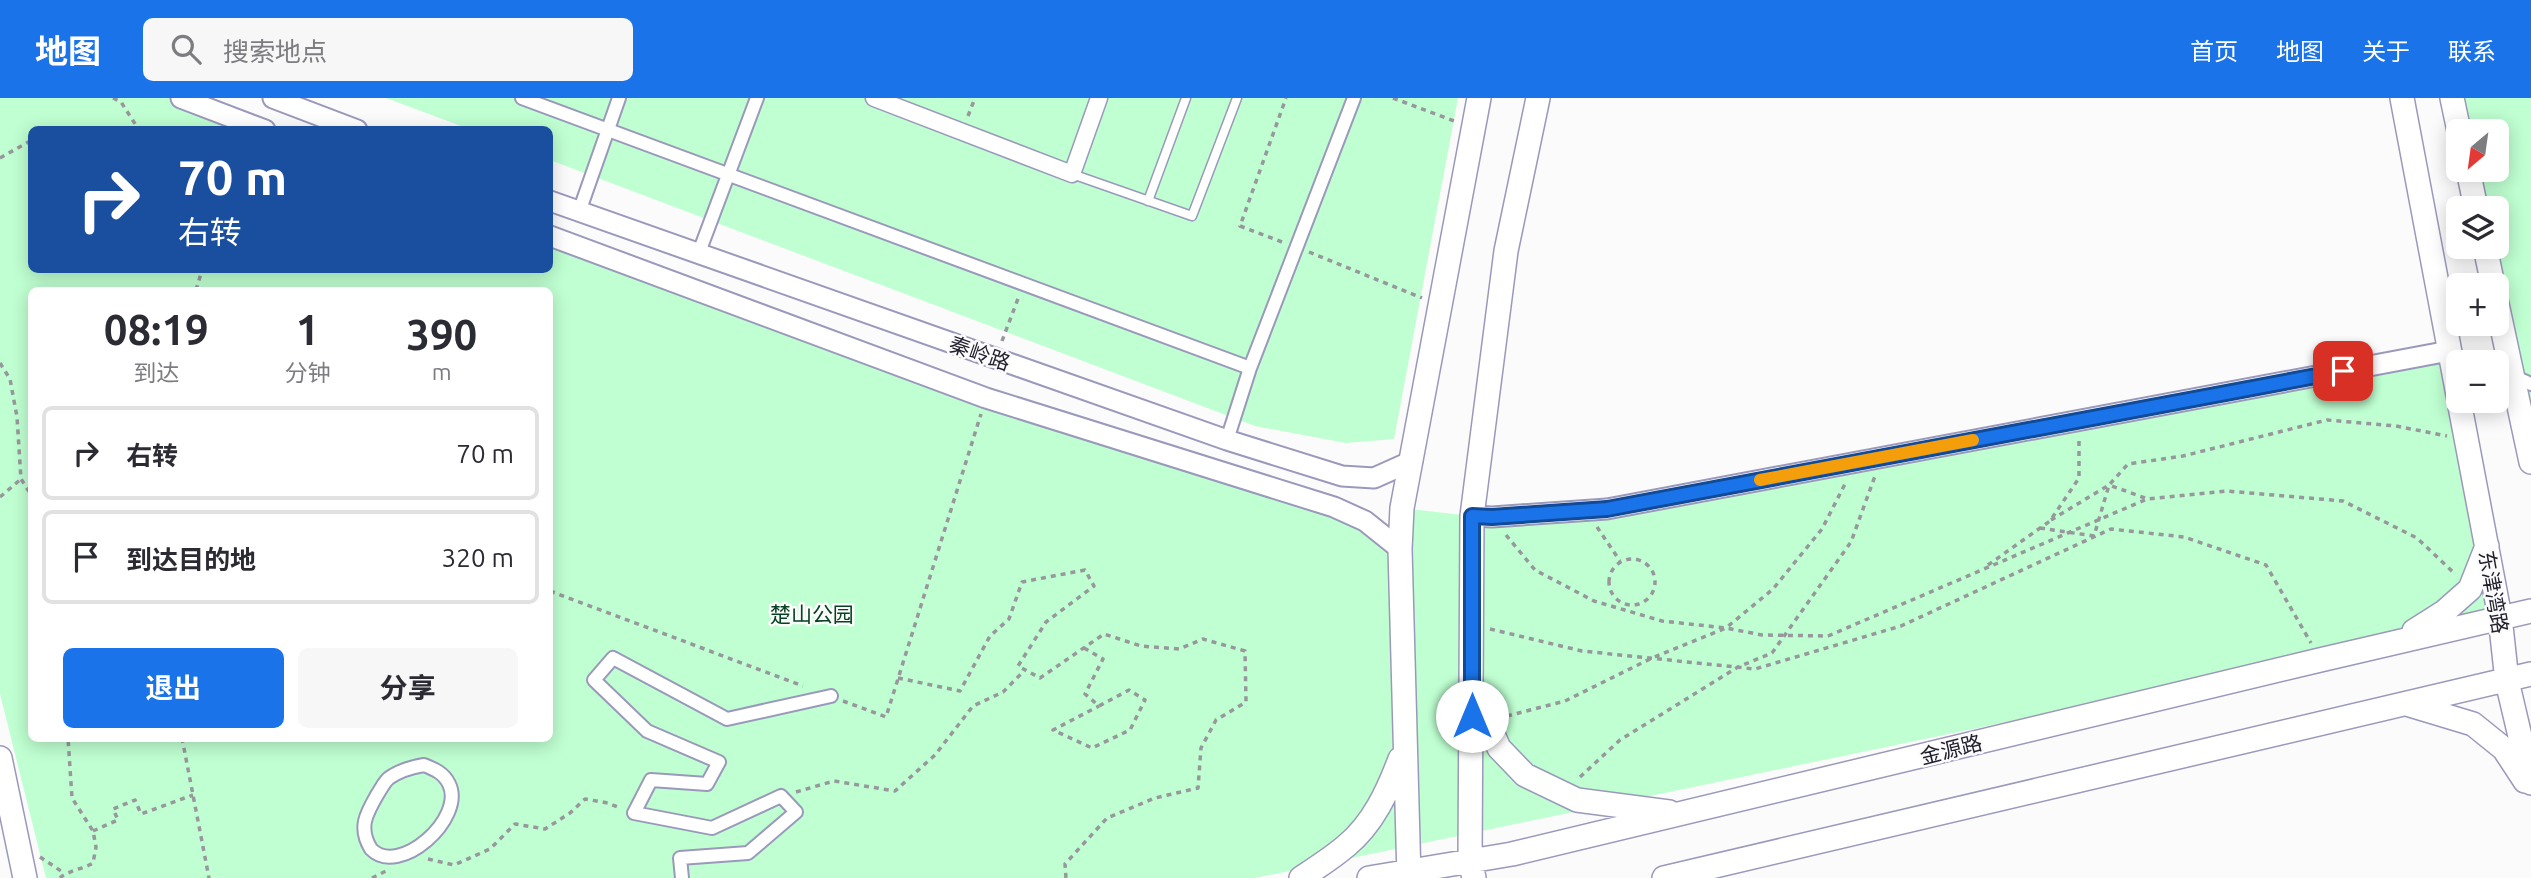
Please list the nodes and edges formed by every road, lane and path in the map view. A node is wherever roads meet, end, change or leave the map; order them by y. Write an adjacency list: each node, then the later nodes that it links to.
1 (113, 98): 18 (path)
2 (181, 98): 19 (street)
3 (273, 98): 20 (street)
4 (522, 98): 22 (street)
5 (619, 98): 22 (street)
6 (757, 98): 26 (street)
7 (874, 98): 25 (street)
8 (1099, 98): 25 (street)
9 (1186, 98): 27 (lane)
10 (1237, 98): 27 (lane)
11 (1353, 98): 38 (street)
12 (1393, 98): 21 (path)
13 (1479, 98): 21 (main road)
14 (1538, 98): 54 (main road)
15 (2402, 98): 34 (main road, 东津湾路)
16 (2452, 98): 17 (main road)
17 (2456, 119)
18 (136, 126)
19 (254, 126)
20 (346, 126)
21 (1473, 128): 46 (main road)
22 (608, 129): 26 (street); 29 (street)
23 (28, 142): 24 (path)
24 (0, 158)
25 (1072, 174): 27 (lane)
26 (729, 176): 31 (street); 32 (street)
27 (1148, 201)
28 (553, 202): 29 (street, 秦岭路)
29 (579, 212): 31 (street, 秦岭路)
30 (553, 237): 40 (street, 秦岭路)
31 (698, 254): 36 (street, 秦岭路)
32 (1023, 284): 36 (path); 38 (street)
33 (2508, 336): 39 (main road)
34 (2449, 350)
35 (2446, 352): 42 (street)
36 (995, 359): 44 (street, 秦岭路)
37 (0, 363): 49 (path)
38 (1251, 368): 44 (street)
39 (2522, 380): 48 (main road)
40 (986, 398): 62 (street, 秦岭路); 79 (path)
41 (2462, 413): 43 (main road, 东津湾路)
42 (2079, 420): 45 (street); 56 (path)
43 (2467, 439): 50 (path); 61 (main road, 东津湾路)
44 (1227, 440): 46 (street, 秦岭路)
45 (1882, 457): 47 (street); 71 (path)
46 (1412, 461): 62 (main road)
47 (1856, 462): 54 (street); 70 (path)
48 (2531, 462)
49 (20, 479): 51 (path); 52 (path)
50 (2109, 485): 53 (path); 55 (path); 56 (path)
51 (28, 490)
52 (0, 497)
53 (2147, 499): 55 (path); 65 (path)
54 (1482, 516): 69 (main road); 70 (path)
55 (2099, 519): 58 (path); 60 (path)
56 (2050, 521): 57 (path)
57 (2040, 528): 58 (path); 64 (path)
58 (2069, 532): 60 (path); 64 (path)
59 (1603, 536): 63 (path)
60 (2094, 536): 75 (path); 76 (path)
61 (2487, 546): 65 (main road); 68 (main road, 东津湾路)
62 (1399, 549): 88 (main road)
63 (1620, 562): 63 (path)
64 (1981, 570): 71 (path)
65 (2470, 589): 72 (main road)
66 (553, 592): 82 (path)
67 (2531, 611): 68 (main road, 金源路)
68 (2500, 617): 72 (main road, 金源路); 80 (main road, 东津湾路)
69 (1472, 625): 74 (path); 81 (main road)
70 (1726, 628): 71 (path); 74 (path)
71 (1785, 635): 76 (path)
72 (2397, 641): 75 (main road, 金源路)
73 (1084, 648): 77 (path); 84 (path); 105 (path)
74 (1652, 658): 76 (path); 85 (path)
75 (2320, 660): 96 (main road, 金源路)
76 (1738, 667): 90 (path)
77 (1025, 670): 79 (path); 94 (path)
78 (2531, 674): 80 (main road)
79 (898, 678): 82 (path)
80 (2507, 681): 83 (main road); 91 (main road, 东津湾路)
81 (1472, 687): 96 (main road); 99 (main road)
82 (831, 696): 95 (street)
83 (2407, 704): 92 (main road); 108 (main road)
84 (1099, 705): 84 (path)
85 (1502, 718)
86 (68, 742): 97 (path)
87 (183, 742): 93 (path)
88 (1405, 746): 100 (main road); 106 (main road)
89 (0, 758): 101 (main road)
90 (1580, 777)
91 (2531, 783)
92 (2531, 790)
93 (193, 795): 97 (path); 103 (path)
94 (781, 796): 95 (street); 104 (street)
95 (634, 813): 98 (path)
96 (1683, 813): 99 (main road, 金源路)
97 (93, 831): 102 (path)
98 (419, 857): 98 (street)
99 (1472, 870): 100 (main road, 金源路)
100 (1409, 874): 107 (main road, 金源路)
101 (25, 878)
102 (60, 878)
103 (209, 878)
104 (682, 878)
105 (1066, 878)
106 (1301, 878)
107 (1369, 878)
108 (1664, 878)

